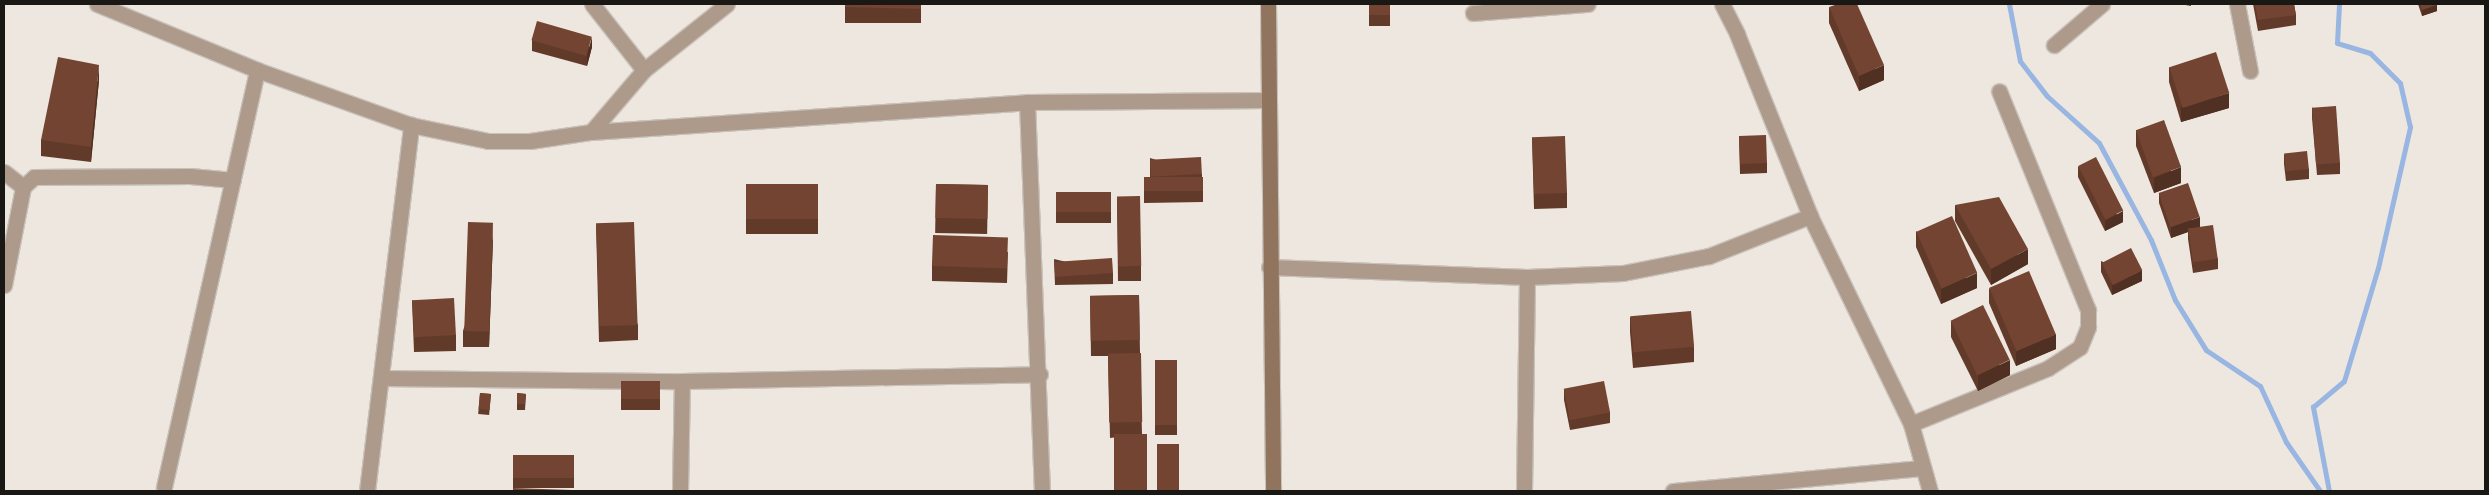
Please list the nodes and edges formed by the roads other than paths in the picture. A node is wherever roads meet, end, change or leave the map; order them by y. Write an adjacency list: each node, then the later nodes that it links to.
1 (97, 4): 11 (street)
2 (592, 4): 12 (street)
3 (727, 4): 12 (street)
4 (1268, 4): 15 (street)
5 (1588, 4): 9 (street)
6 (1722, 4): 22 (street)
7 (2102, 4): 10 (street)
8 (2237, 4): 13 (street)
9 (1473, 14)
10 (2054, 45)
11 (257, 70): 17 (street); 20 (street)
12 (644, 70): 18 (street)
13 (2250, 71)
14 (2000, 91): 29 (street)
15 (1269, 100): 16 (street); 23 (street)
16 (1027, 102): 18 (street); 26 (street)
17 (412, 125): 18 (street); 27 (street)
18 (591, 132)
19 (4, 172): 21 (street)
20 (233, 180): 21 (street); 31 (street)
21 (23, 187): 25 (street)
22 (1810, 216): 24 (street); 29 (street)
23 (1269, 267): 24 (street); 36 (street)
24 (1527, 277): 37 (street)
25 (4, 285)
26 (1040, 374): 28 (street); 35 (street)
27 (381, 378): 28 (street); 33 (street)
28 (682, 381): 34 (street)
29 (1911, 424): 30 (street)
30 (1922, 468): 32 (street); 39 (street)
31 (164, 488)
32 (1722, 488): 38 (street)
33 (367, 491)
34 (680, 491)
35 (1042, 491)
36 (1273, 491)
37 (1524, 491)
38 (1673, 491)
39 (1930, 491)

